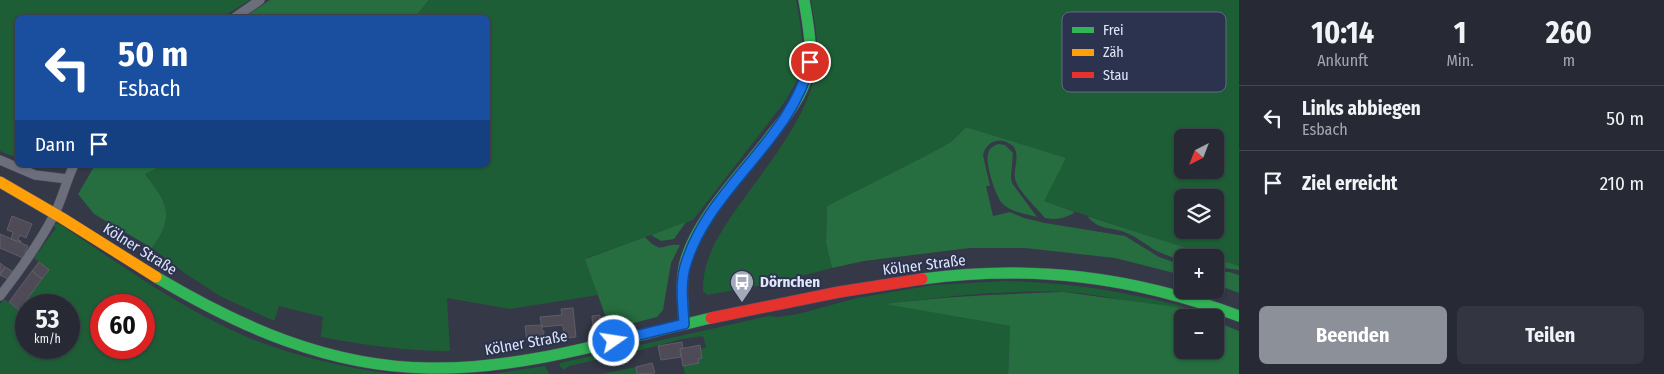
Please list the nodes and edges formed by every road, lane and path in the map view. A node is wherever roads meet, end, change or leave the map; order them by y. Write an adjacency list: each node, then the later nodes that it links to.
1 (260, 0): 3 (street)
2 (804, 0): 13 (main road)
3 (238, 15)
4 (0, 160): 5 (street)
5 (15, 166)
6 (16, 167): 8 (street)
7 (73, 167): 8 (street)
8 (67, 179): 10 (street)
9 (0, 182): 10 (main road, Kölner Straße)
10 (55, 213): 11 (street); 13 (main road, Kölner Straße)
11 (0, 296)
12 (1239, 316): 13 (main road, Kölner Straße)
13 (684, 324)

